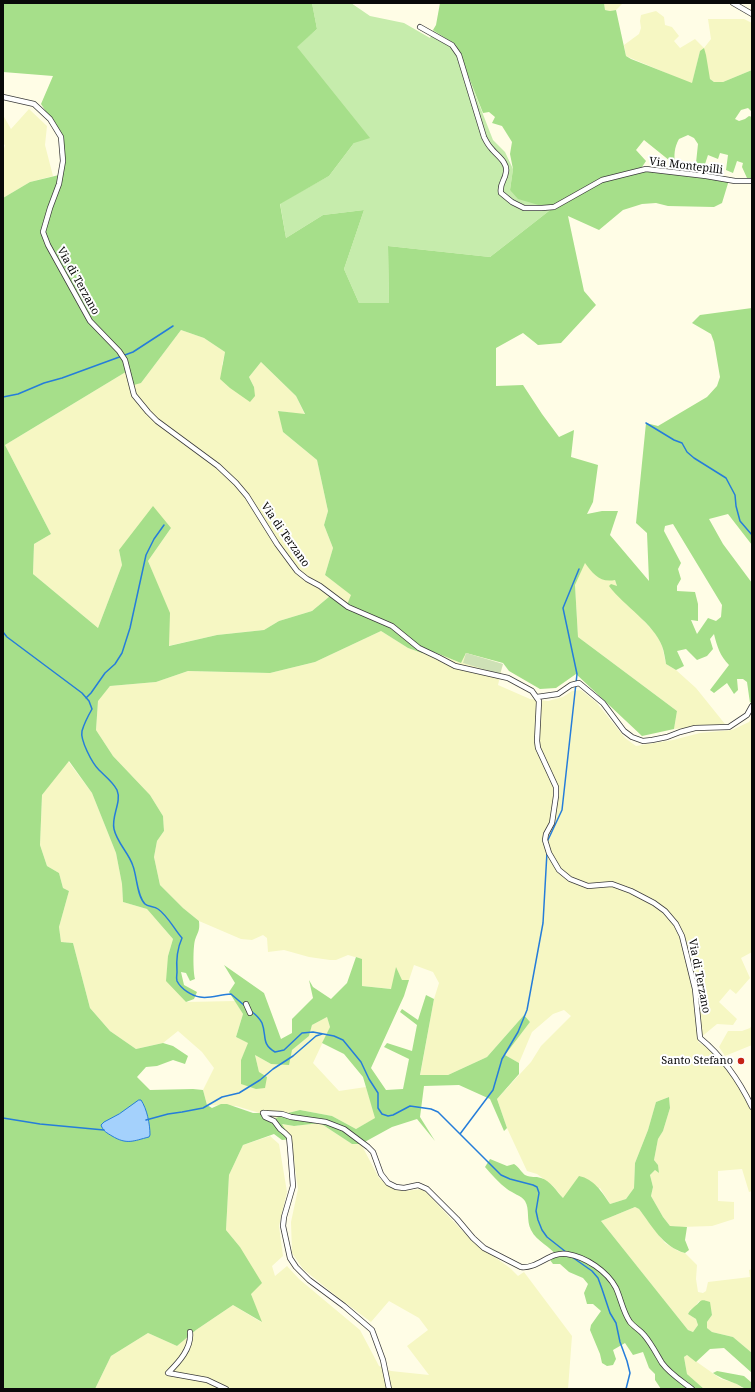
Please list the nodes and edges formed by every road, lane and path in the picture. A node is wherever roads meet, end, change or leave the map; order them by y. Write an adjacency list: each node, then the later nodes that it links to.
1 (733, 3): 2 (street)
2 (752, 14)
3 (420, 27): 5 (street, Via Montepilli)
4 (3, 97): 6 (street, Via di Terzano)
5 (752, 181)
6 (537, 697): 7 (street); 10 (street, Via di Terzano)
7 (752, 706)
8 (246, 1004): 9 (street)
9 (250, 1013)
10 (752, 1107)
11 (190, 1332): 12 (street)
12 (226, 1389)
13 (389, 1389): 14 (street)
14 (692, 1389)

